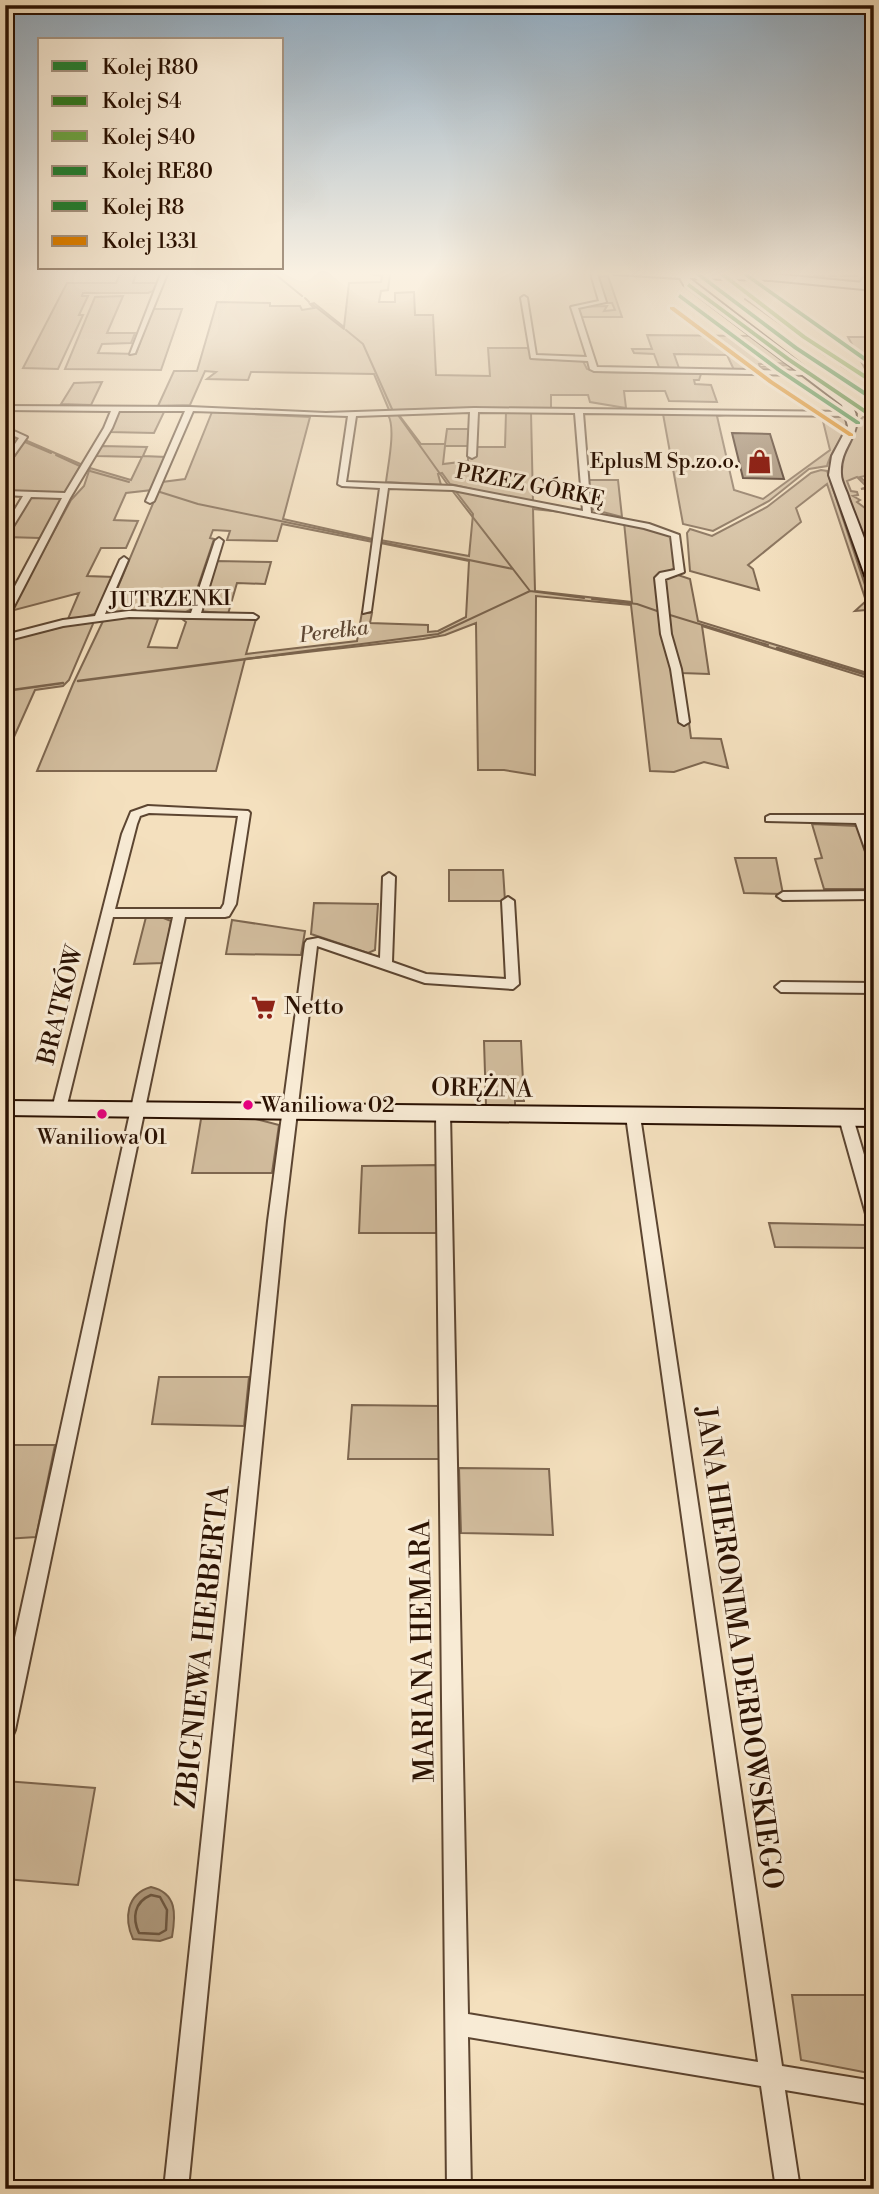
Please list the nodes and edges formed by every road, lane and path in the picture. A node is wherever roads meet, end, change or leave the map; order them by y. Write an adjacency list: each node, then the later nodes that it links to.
1 (812, 376): 7 (street)
2 (5, 408): 3 (street)
3 (116, 408): 4 (street); 15 (street)
4 (190, 409): 8 (street); 16 (street)
5 (474, 411): 6 (street); 8 (street); 10 (street)
6 (579, 411): 7 (street); 17 (street)
7 (852, 414): 21 (street)
8 (352, 415): 12 (street, PRZEZ GÓRKĘ)
9 (5, 429): 11 (street)
10 (472, 456)
11 (5, 466)
12 (384, 485): 17 (street, PRZEZ GÓRKĘ); 22 (street)
13 (5, 493): 14 (street)
14 (27, 495): 15 (street); 18 (street)
15 (68, 496): 23 (street)
16 (150, 501)
17 (587, 515): 28 (street, PRZEZ GÓRKĘ)
18 (5, 533)
19 (219, 541): 24 (street)
20 (124, 560): 26 (street)
21 (874, 584)
22 (366, 611)
23 (5, 614)
24 (195, 616): 25 (street, JUTRZENKI); 26 (street, JUTRZENKI)
25 (253, 617)
26 (99, 618): 27 (street, JUTRZENKI)
27 (5, 638)
28 (684, 722)
29 (770, 819): 30 (street)
30 (860, 819): 31 (street); 32 (street)
31 (874, 819)
32 (874, 857)
33 (389, 877): 39 (street)
34 (874, 895): 35 (street)
35 (783, 896)
36 (508, 901): 39 (street)
37 (108, 913): 38 (street); 38 (street, BRATKÓW); 43 (street, BRATKÓW)
38 (180, 914): 44 (street)
39 (386, 965): 45 (street, ZBIGNIEWA HERBERTA)
40 (781, 987): 41 (street)
41 (874, 988)
42 (5, 1108): 43 (street, ORĘŻNA)
43 (59, 1109): 44 (street, ORĘŻNA)
44 (136, 1110): 45 (street, ORĘŻNA); 51 (street)
45 (292, 1111): 46 (street, ORĘŻNA); 55 (street, ZBIGNIEWA HERBERTA)
46 (443, 1113): 47 (street, ORĘŻNA); 52 (street, MARIANA HEMARA)
47 (633, 1116): 48 (street, ORĘŻNA); 53 (street, JANA HIERONIMA DERDOWSKIEGO)
48 (846, 1118): 49 (street, ORĘŻNA); 50 (street)
49 (874, 1118)
50 (874, 1214)
51 (5, 1730)
52 (456, 2024): 53 (street); 56 (street, MARIANA HEMARA)
53 (772, 2076): 54 (street); 57 (street, JANA HIERONIMA DERDOWSKIEGO)
54 (874, 2092)
55 (176, 2189)
56 (459, 2189)
57 (788, 2189)

